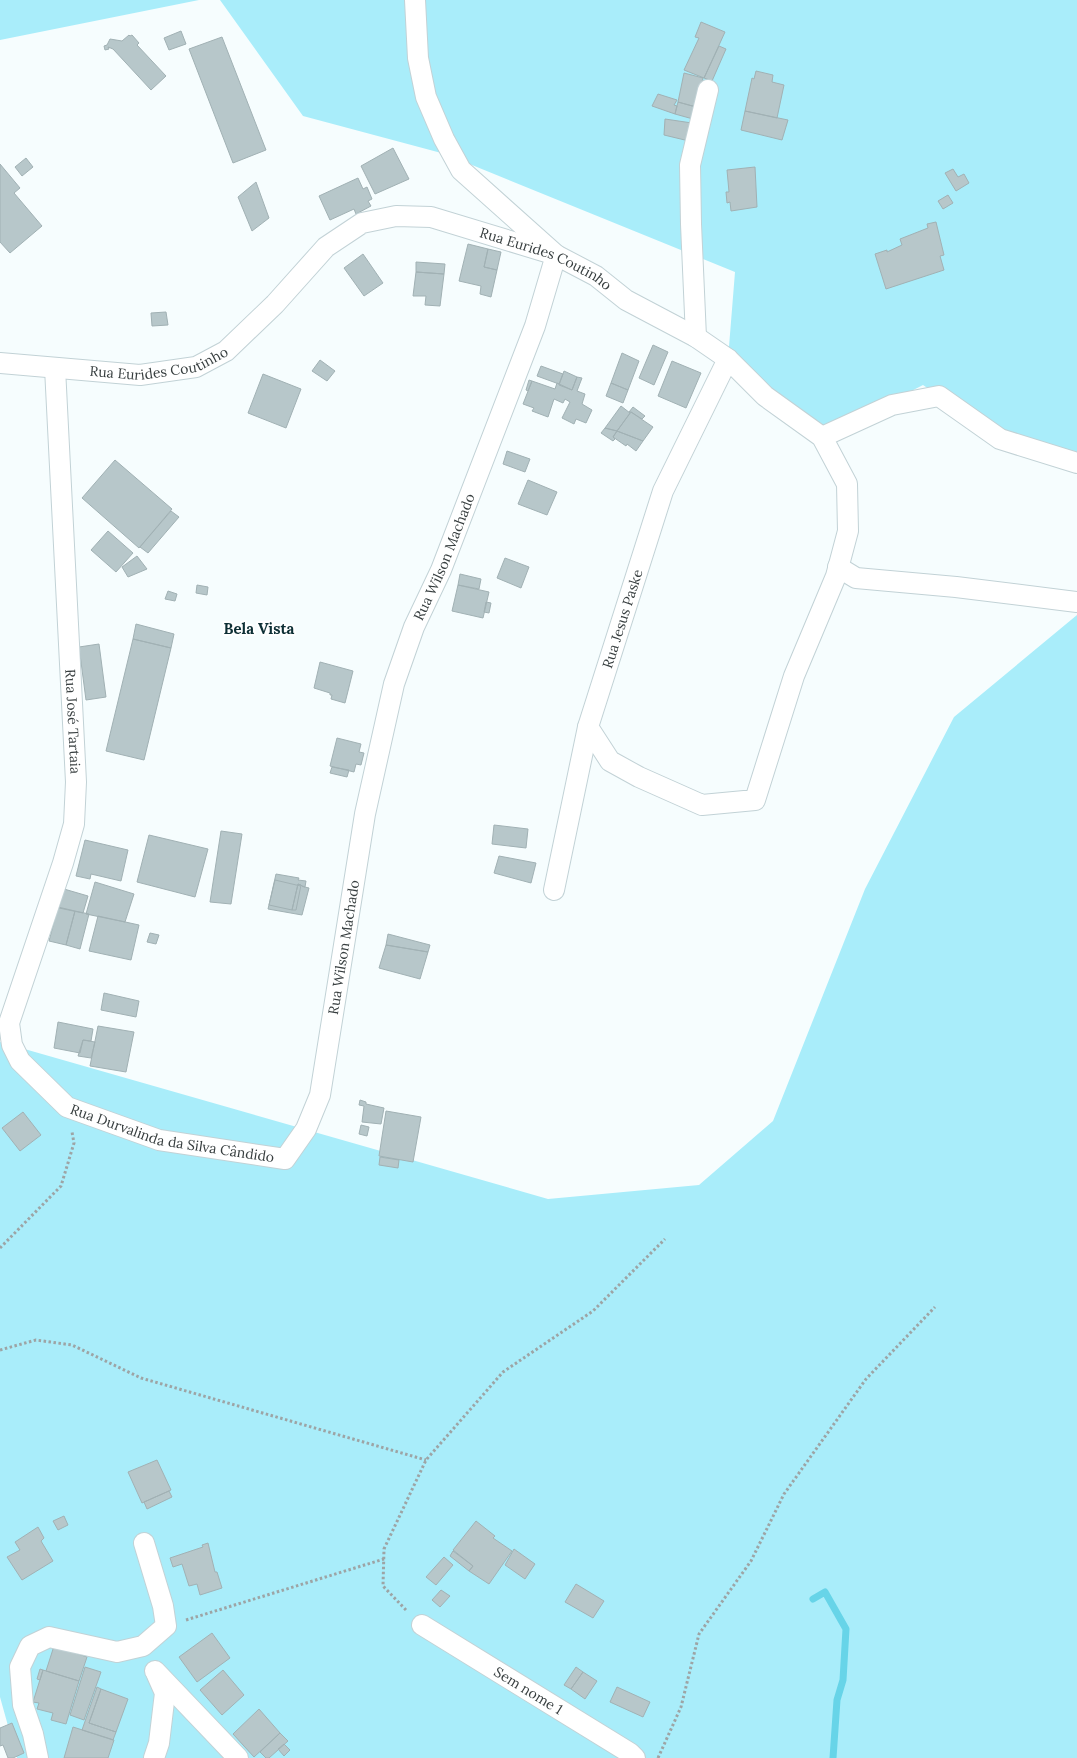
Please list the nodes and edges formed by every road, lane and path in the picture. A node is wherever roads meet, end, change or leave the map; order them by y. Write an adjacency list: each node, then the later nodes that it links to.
1 (415, 0): 3 (street)
2 (708, 90): 4 (street)
3 (556, 255): 4 (street, Rua Eurides Coutinho); 7 (street, Rua Eurides Coutinho); 16 (street, Rua Wilson Machado)
4 (696, 337): 5 (street, Rua Eurides Coutinho)
5 (728, 359): 8 (street, Rua Eurides Coutinho); 12 (street, Rua Jesus Paske)
6 (0, 363): 7 (street, Rua Eurides Coutinho)
7 (55, 368): 14 (street, Rua José Tartaia)
8 (822, 436): 9 (street); 10 (street)
9 (1077, 463)
10 (838, 567): 11 (street); 12 (street)
11 (1077, 602)
12 (588, 727): 13 (street, Rua Jesus Paske)
13 (554, 890)
14 (20, 1061): 15 (street, Rua Durvalinda da Silva Cândido)
15 (67, 1107): 16 (street, Rua Durvalinda da Silva Cândido); 18 (path)
16 (285, 1159)
17 (665, 1239): 21 (path)
18 (0, 1248)
19 (935, 1307): 32 (path)
20 (0, 1350): 21 (path)
21 (426, 1460): 23 (path)
22 (144, 1543): 25 (street)
23 (384, 1559): 24 (path); 25 (path)
24 (422, 1625): 31 (street, Sem nome 1)
25 (166, 1626): 26 (street)
26 (143, 1646): 27 (street); 28 (street)
27 (155, 1671): 29 (street); 30 (street)
28 (38, 1758)
29 (154, 1758)
30 (238, 1758)
31 (635, 1758)
32 (658, 1758)

